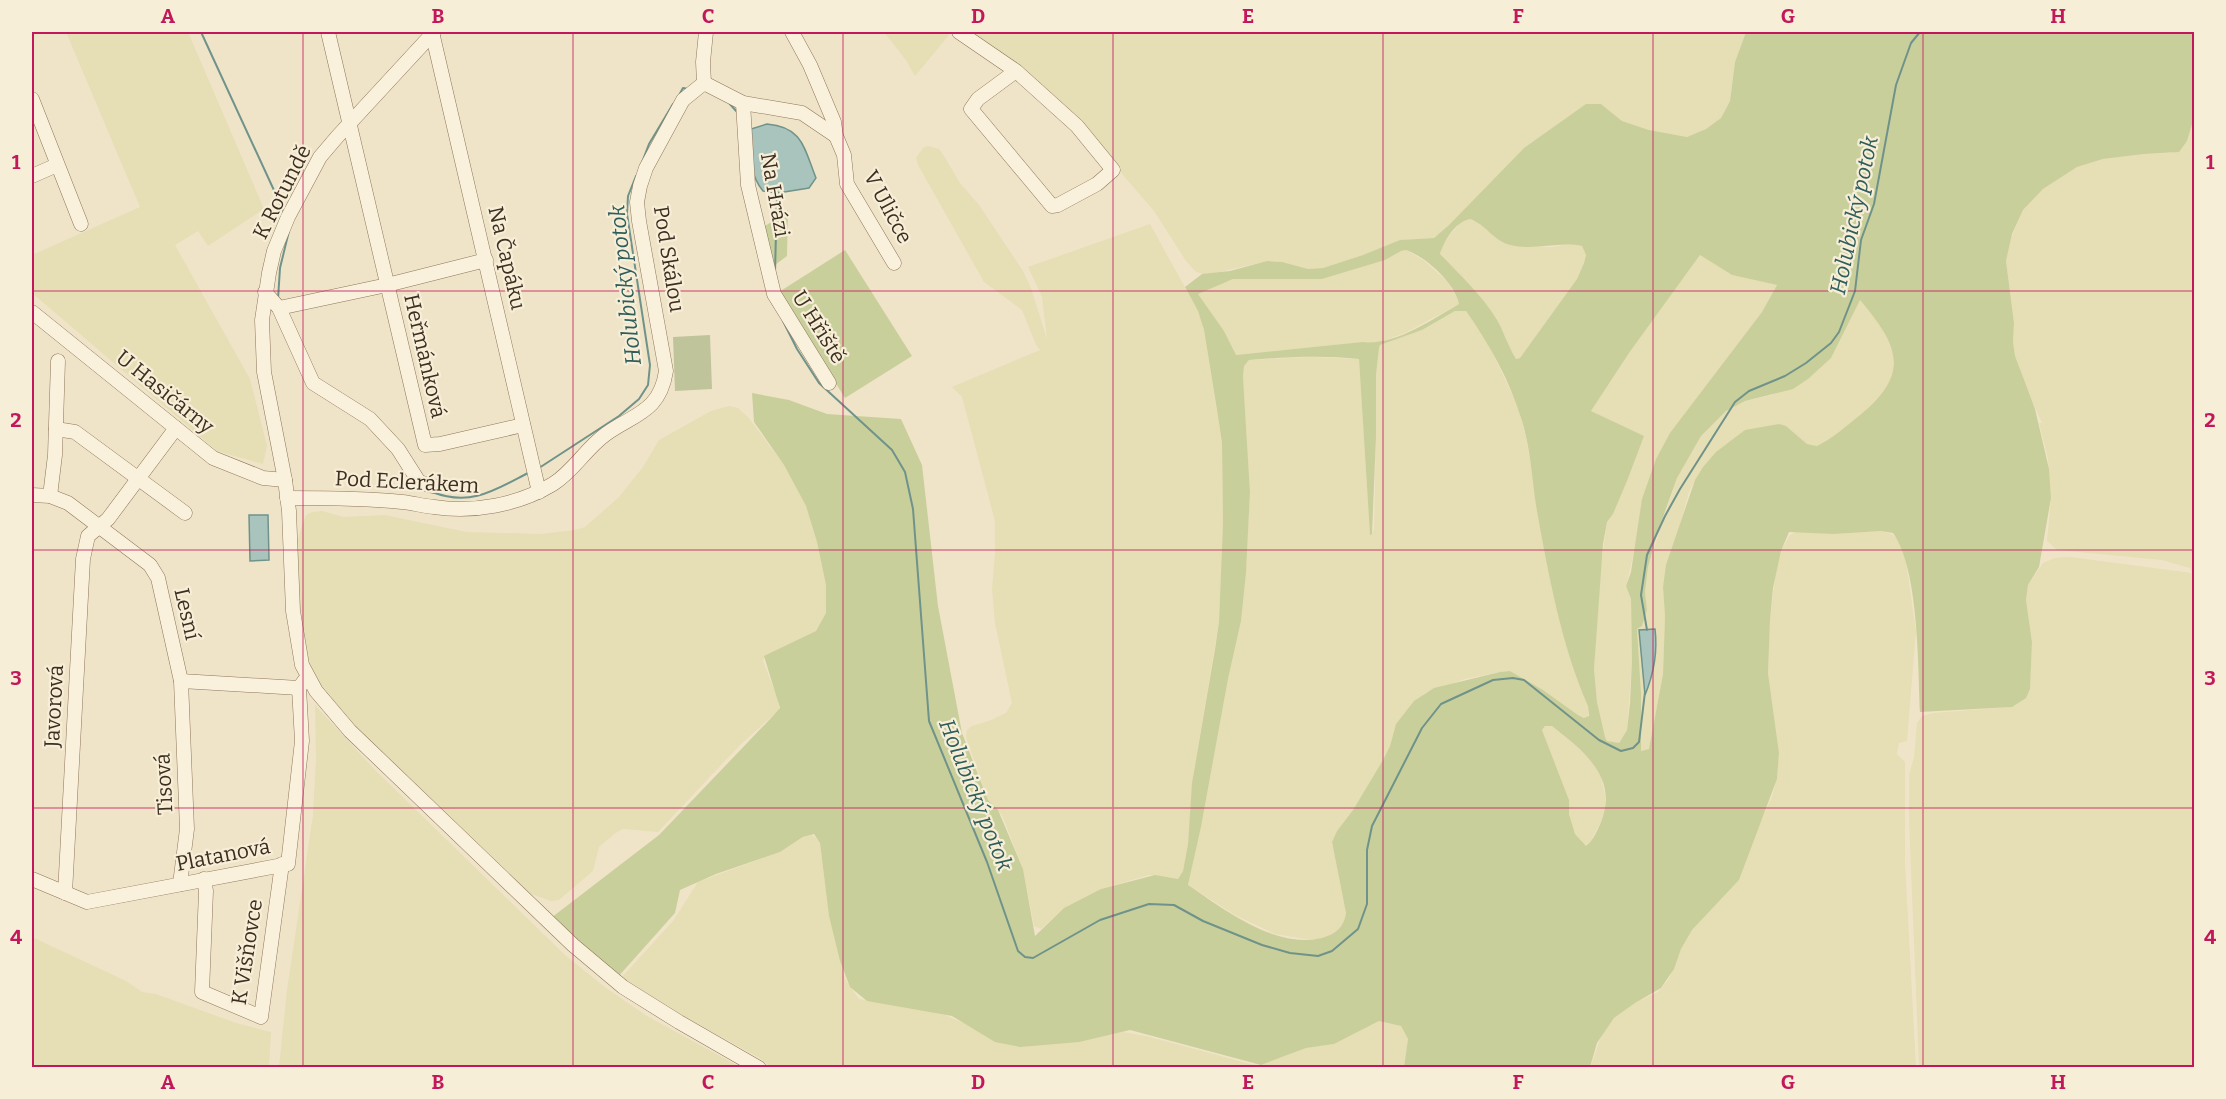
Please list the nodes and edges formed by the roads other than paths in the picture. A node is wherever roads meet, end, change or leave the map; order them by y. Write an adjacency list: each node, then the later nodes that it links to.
1 (328, 32): 10 (street, Heřmánková)
2 (433, 32): 10 (street, K Rotundě); 15 (street, Na Čapáku)
3 (706, 32): 7 (street)
4 (792, 32): 11 (street, V Uličce)
5 (959, 32): 6 (street)
6 (1016, 71): 6 (street)
7 (704, 83): 9 (street); 22 (street, Pod Skálou)
8 (32, 99): 12 (street)
9 (743, 103): 11 (street); 19 (street, Na Hrázi)
10 (349, 124): 17 (street, Heřmánková); 18 (street, K Rotundě)
11 (837, 136): 16 (street, V Uličce)
12 (57, 165): 13 (street); 14 (street)
13 (32, 176)
14 (81, 224)
15 (486, 260): 17 (street, Heřmánková); 25 (street, Na Čapáku)
16 (894, 263)
17 (387, 285): 20 (street, Heřmánková); 25 (street, Heřmánková)
18 (266, 292): 20 (street); 29 (street, K Rotundě)
19 (774, 294): 24 (street, U Hřiště)
20 (279, 308): 30 (street)
21 (32, 312): 27 (street, U Hasičárny)
22 (664, 354): 31 (street, Pod Eclerákem)
23 (58, 361): 26 (street)
24 (829, 383)
25 (523, 425): 31 (street, Na Čapáku)
26 (56, 429): 28 (street); 33 (street)
27 (176, 429): 28 (street, Javorová); 29 (street, U Hasičárny)
28 (137, 479): 35 (street); 36 (street, Javorová)
29 (285, 480): 34 (street, K Rotundě)
30 (433, 486)
31 (539, 492): 34 (street, Pod Eclerákem)
32 (32, 495): 33 (street, Lesní)
33 (50, 496): 36 (street, Lesní)
34 (287, 498): 37 (street, K Rotundě)
35 (185, 513)
36 (98, 527): 38 (street, Lesní); 44 (street, Javorová)
37 (308, 677): 39 (street); 45 (street, K Rotundě)
38 (181, 681): 39 (street); 43 (street, Tisová)
39 (299, 688): 40 (street, Platanová)
40 (282, 864): 42 (street, Platanová); 42 (street, K Višňovce)
41 (32, 879): 44 (street, Platanová)
42 (204, 879): 43 (street, Platanová)
43 (180, 884): 44 (street, Platanová)
44 (65, 893)
45 (759, 1068)

